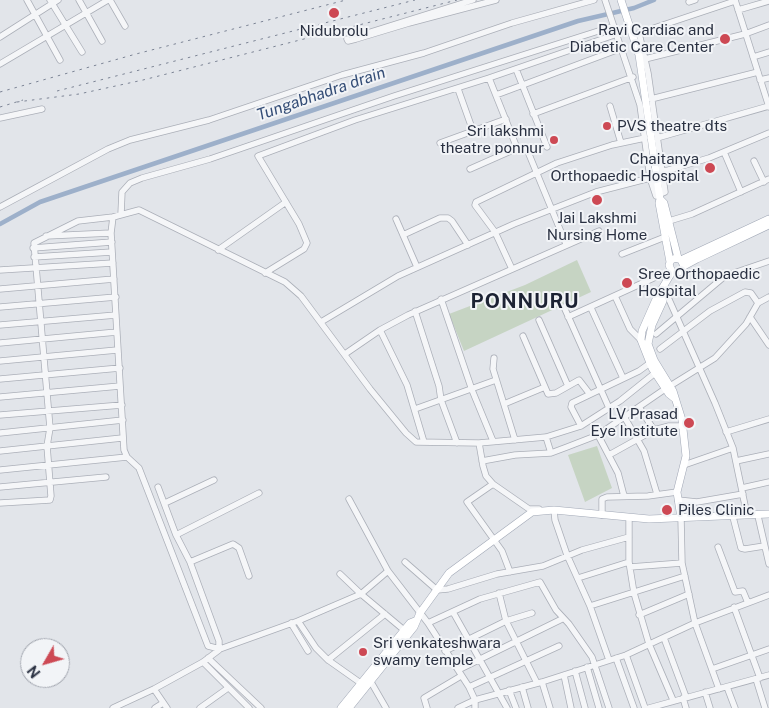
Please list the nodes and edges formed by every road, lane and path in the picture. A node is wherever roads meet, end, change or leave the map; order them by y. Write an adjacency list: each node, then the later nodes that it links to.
1 (27, 0): 15 (street)
2 (58, 0): 11 (street)
3 (79, 0): 14 (street)
4 (109, 0): 14 (street); 19 (street)
5 (496, 0): 12 (street)
6 (594, 0): 67 (street)
7 (605, 0): 20 (street)
8 (620, 0): 65 (main road)
9 (735, 0): 13 (street); 30 (street)
10 (769, 1): 13 (street)
11 (51, 2): 15 (street); 18 (street)
12 (471, 2): 16 (street)
13 (738, 10): 22 (street)
14 (87, 14): 18 (street); 25 (street)
15 (35, 15): 23 (street); 24 (street)
16 (406, 21): 16 (street)
17 (769, 25): 22 (street)
18 (65, 26): 24 (street); 27 (street)
19 (126, 26)
20 (614, 26): 21 (street); 69 (street)
21 (617, 34): 26 (street); 33 (street)
22 (745, 34): 29 (street); 30 (street)
23 (0, 37)
24 (46, 37): 31 (street); 32 (street)
25 (102, 41)
26 (622, 48): 35 (street); 39 (street)
27 (82, 52)
28 (769, 52): 29 (street)
29 (753, 57): 34 (street)
30 (645, 59): 42 (street)
31 (60, 60)
32 (0, 64)
33 (516, 68): 36 (street); 39 (street)
34 (758, 72): 38 (street); 42 (street)
35 (632, 77): 46 (street); 51 (street)
36 (489, 78): 40 (street); 41 (street)
37 (769, 78): 38 (street)
38 (760, 80): 44 (street)
39 (523, 85): 41 (street); 46 (street)
40 (458, 89): 49 (street); 66 (street)
41 (496, 95): 48 (street)
42 (651, 99): 52 (street)
43 (610, 106): 54 (street)
44 (769, 106): 52 (street)
45 (42, 109): 47 (street)
46 (534, 114): 56 (street)
47 (0, 118)
48 (506, 119): 49 (street); 55 (street)
49 (472, 130): 53 (street)
50 (769, 133): 57 (street)
51 (645, 138): 54 (street); 62 (street)
52 (657, 138): 61 (street)
53 (440, 143)
54 (621, 143): 60 (street)
55 (517, 148): 59 (street); 60 (street)
56 (546, 148)
57 (724, 152): 61 (street); 64 (street)
58 (754, 161): 63 (street)
59 (470, 169)
60 (537, 172): 68 (street); 77 (street)
61 (662, 172): 65 (street)
62 (650, 178): 65 (street); 68 (street)
63 (766, 180): 64 (street)
64 (741, 192): 73 (street)
65 (660, 195): 73 (main road); 80 (main road)
66 (286, 202): 85 (street); 97 (street)
67 (0, 206)
68 (551, 209): 77 (street); 82 (street)
69 (124, 213): 70 (street); 85 (street)
70 (113, 216): 76 (street); 79 (street)
71 (396, 219): 78 (street)
72 (769, 219): 89 (main road)
73 (668, 221): 89 (main road)
74 (769, 225): 89 (main road)
75 (599, 231): 82 (street)
76 (111, 232): 79 (street); 81 (street)
77 (495, 232): 83 (street); 95 (street)
78 (403, 235): 83 (street); 93 (street)
79 (46, 236): 84 (street)
80 (665, 237): 87 (street); 91 (main road)
81 (112, 242): 84 (street); 86 (street)
82 (566, 244): 95 (street)
83 (468, 245): 93 (street)
84 (33, 248): 88 (street)
85 (218, 250): 97 (street)
86 (112, 252): 88 (street); 92 (street)
87 (622, 254)
88 (34, 257): 94 (street)
89 (681, 261): 91 (main road); 98 (main road)
90 (769, 261): 115 (street)
91 (670, 262): 98 (main road)
92 (113, 263): 94 (street); 99 (street)
93 (417, 266): 120 (street)
94 (35, 267): 96 (street); 100 (street)
95 (512, 269): 107 (street)
96 (0, 270)
97 (265, 273): 120 (street)
98 (671, 274): 101 (main road); 104 (street)
99 (114, 279): 100 (street); 106 (street)
100 (38, 285): 102 (street); 108 (street)
101 (664, 285): 103 (main road); 115 (street)
102 (0, 289)
103 (661, 294): 128 (main road); 149 (main road)
104 (615, 296): 112 (street); 128 (street)
105 (769, 296): 109 (street)
106 (116, 298): 108 (street); 114 (street)
107 (441, 299): 113 (street); 150 (street)
108 (40, 303): 110 (street); 119 (street)
109 (758, 303): 117 (street); 123 (street)
110 (0, 307)
111 (564, 307): 116 (street)
112 (591, 308): 116 (street); 142 (street)
113 (416, 312): 122 (street); 154 (street)
114 (116, 315): 119 (street); 124 (street)
115 (677, 315): 123 (street); 125 (street)
116 (568, 317): 148 (street)
117 (750, 317): 130 (street); 139 (street)
118 (539, 320): 146 (street)
119 (40, 321): 121 (street); 127 (street)
120 (321, 322): 133 (street)
121 (0, 324)
122 (380, 330): 133 (street); 159 (street)
123 (682, 331): 131 (street); 139 (street)
124 (117, 332): 127 (street); 132 (street)
125 (656, 334)
126 (523, 336): 147 (street)
127 (41, 339): 129 (street); 134 (street)
128 (641, 340): 137 (main road)
129 (0, 343)
130 (769, 345)
131 (660, 349)
132 (117, 350): 134 (street); 138 (street)
133 (345, 354): 177 (street)
134 (43, 357): 136 (street); 141 (street)
135 (494, 358): 144 (street)
136 (0, 361)
137 (650, 363): 140 (main road); 142 (street)
138 (120, 368): 141 (street); 145 (street)
139 (700, 369): 149 (street); 169 (street)
140 (656, 373): 149 (main road); 158 (street)
141 (45, 375): 143 (street); 151 (street)
142 (623, 378): 148 (street)
143 (0, 379)
144 (496, 380): 150 (street); 156 (street)
145 (120, 386): 151 (street); 155 (street)
146 (568, 386): 147 (street); 152 (street)
147 (545, 387): 156 (street)
148 (599, 388): 152 (street); 158 (street)
149 (668, 388): 157 (street); 166 (main road)
150 (472, 390): 154 (street); 176 (street)
151 (46, 392): 153 (street); 160 (street)
152 (589, 394): 165 (street)
153 (0, 397)
154 (441, 400): 159 (street); 178 (street)
155 (122, 404): 160 (street); 163 (street)
156 (504, 404): 174 (street)
157 (639, 407): 162 (street); 168 (street)
158 (609, 408): 165 (street)
159 (415, 409): 177 (street)
160 (48, 411): 161 (street); 167 (street)
161 (0, 415)
162 (625, 418): 171 (street); 175 (street)
163 (122, 420): 167 (street); 173 (street)
164 (769, 420): 169 (street)
165 (581, 426): 172 (street)
166 (683, 426): 168 (street); 190 (main road)
167 (50, 428): 170 (street); 180 (street)
168 (654, 430): 175 (street)
169 (726, 432): 181 (street)
170 (0, 433)
171 (598, 435): 183 (street); 185 (street)
172 (546, 437): 174 (street); 183 (street)
173 (122, 438): 180 (street); 186 (street)
174 (515, 440): 176 (street)
175 (638, 440): 185 (street); 202 (street)
176 (493, 441): 179 (street)
177 (424, 442): 178 (street)
178 (456, 444): 179 (street)
179 (480, 444): 187 (street)
180 (47, 446): 182 (street); 189 (street)
181 (732, 448): 188 (street); 190 (street)
182 (0, 451)
183 (551, 453): 187 (street)
184 (769, 454): 188 (street)
185 (609, 455): 203 (street)
186 (127, 457): 189 (street); 261 (street)
187 (482, 460): 196 (street)
188 (736, 461): 199 (street)
189 (50, 465): 191 (street); 194 (street)
190 (684, 465): 201 (main road)
191 (0, 470)
192 (106, 476): 194 (street)
193 (214, 480): 206 (street)
194 (51, 482): 197 (street); 207 (street)
195 (769, 482): 199 (street)
196 (493, 484): 208 (street); 219 (street)
197 (0, 487)
198 (158, 487): 206 (street)
199 (742, 491): 205 (street); 212 (street)
200 (259, 492): 217 (street)
201 (677, 492): 202 (street); 205 (main road)
202 (657, 494): 203 (street)
203 (624, 496): 211 (street)
204 (348, 499): 228 (street)
205 (678, 500): 216 (main road)
206 (165, 503): 217 (street)
207 (0, 504)
208 (541, 510): 209 (main road); 219 (main road)
209 (554, 510): 211 (main road); 222 (street)
210 (769, 514): 213 (main road)
211 (602, 515): 214 (main road)
212 (747, 515): 213 (main road); 215 (main road)
213 (758, 516): 220 (street)
214 (629, 517): 216 (main road); 218 (street)
215 (734, 517): 216 (main road); 220 (street)
216 (680, 518): 225 (street)
217 (176, 535): 223 (street)
218 (629, 537): 222 (street); 226 (street)
219 (494, 539): 229 (street); 234 (main road)
220 (764, 546): 227 (street)
221 (718, 547): 240 (street)
222 (567, 555): 229 (street); 233 (street)
223 (190, 562): 231 (street); 261 (street)
224 (405, 562): 234 (street)
225 (682, 563): 226 (street); 232 (street)
226 (630, 564): 233 (street); 237 (street)
227 (769, 564)
228 (388, 571): 236 (street); 244 (street)
229 (510, 572): 234 (street)
230 (340, 574): 236 (street)
231 (249, 576)
232 (684, 576): 237 (street); 238 (street)
233 (578, 578): 241 (street)
234 (437, 590): 244 (main road)
235 (498, 593): 243 (street); 248 (street); 251 (street)
236 (361, 594): 246 (street); 249 (street)
237 (634, 594): 241 (street); 247 (street)
238 (688, 594): 247 (street); 254 (street)
239 (769, 595): 240 (street)
240 (748, 603): 242 (street)
241 (590, 606): 271 (street)
242 (734, 607): 254 (street); 265 (street)
243 (453, 612): 253 (street); 257 (street)
244 (420, 613): 250 (main road); 253 (street)
245 (532, 613): 251 (street)
246 (385, 614): 255 (street); 269 (street)
247 (639, 615): 259 (street)
248 (562, 618): 258 (street); 273 (street)
249 (298, 621): 252 (street); 269 (street)
250 (415, 621): 255 (main road); 282 (main road)
251 (506, 621): 257 (street); 258 (street)
252 (291, 623): 261 (street); 263 (street)
253 (428, 623): 264 (street)
254 (695, 623): 256 (street); 275 (street)
255 (404, 630): 284 (main road)
256 (664, 638): 259 (street); 294 (street)
257 (467, 639): 264 (street); 270 (street)
258 (516, 642): 270 (street); 272 (street)
259 (649, 644): 266 (street); 296 (street)
260 (559, 646): 272 (street)
261 (216, 649): 268 (street)
262 (769, 649): 265 (street)
263 (308, 651)
264 (445, 651): 277 (street)
265 (752, 654): 275 (street); 281 (street)
266 (626, 655): 267 (street); 318 (street)
267 (616, 658): 271 (street); 317 (street)
268 (205, 660): 288 (street); 289 (street); 298 (street)
269 (328, 660): 284 (street)
270 (479, 660): 277 (street); 280 (street)
271 (608, 660): 273 (street)
272 (526, 661): 280 (street); 283 (street)
273 (595, 665): 274 (street); 316 (street)
274 (587, 667): 276 (street); 315 (street)
275 (712, 669): 290 (street)
276 (575, 671): 278 (street); 314 (street)
277 (460, 673): 285 (street); 306 (street)
278 (564, 675): 283 (street); 313 (street)
279 (769, 675): 281 (street)
280 (490, 676): 285 (street); 293 (street)
281 (758, 678): 287 (street); 323 (street)
282 (371, 682): 304 (main road); 305 (street)
283 (539, 683): 286 (street); 312 (street)
284 (362, 684): 303 (main road)
285 (469, 687): 295 (street)
286 (522, 687): 291 (street); 311 (street)
287 (727, 687): 290 (street); 322 (street)
288 (228, 688): 301 (street); 302 (street)
289 (154, 689): 297 (street); 299 (street)
290 (718, 689): 292 (street)
291 (509, 690): 293 (street); 310 (street)
292 (705, 692): 294 (street); 321 (street)
293 (498, 693): 295 (street); 309 (street)
294 (685, 698): 296 (street); 320 (street)
295 (475, 700): 307 (street); 308 (street)
296 (673, 700): 319 (street)
297 (165, 705): 300 (street)
298 (259, 707)
299 (113, 708)
300 (155, 708)
301 (200, 708)
302 (249, 708)
303 (341, 708)
304 (349, 708)
305 (386, 708)
306 (426, 708)
307 (458, 708)
308 (475, 708)
309 (506, 708)
310 (516, 708)
311 (528, 708)
312 (550, 708)
313 (571, 708)
314 (585, 708)
315 (599, 708)
316 (609, 708)
317 (634, 708)
318 (645, 708)
319 (651, 708)
320 (686, 708)
321 (710, 708)
322 (735, 708)
323 (766, 708)

